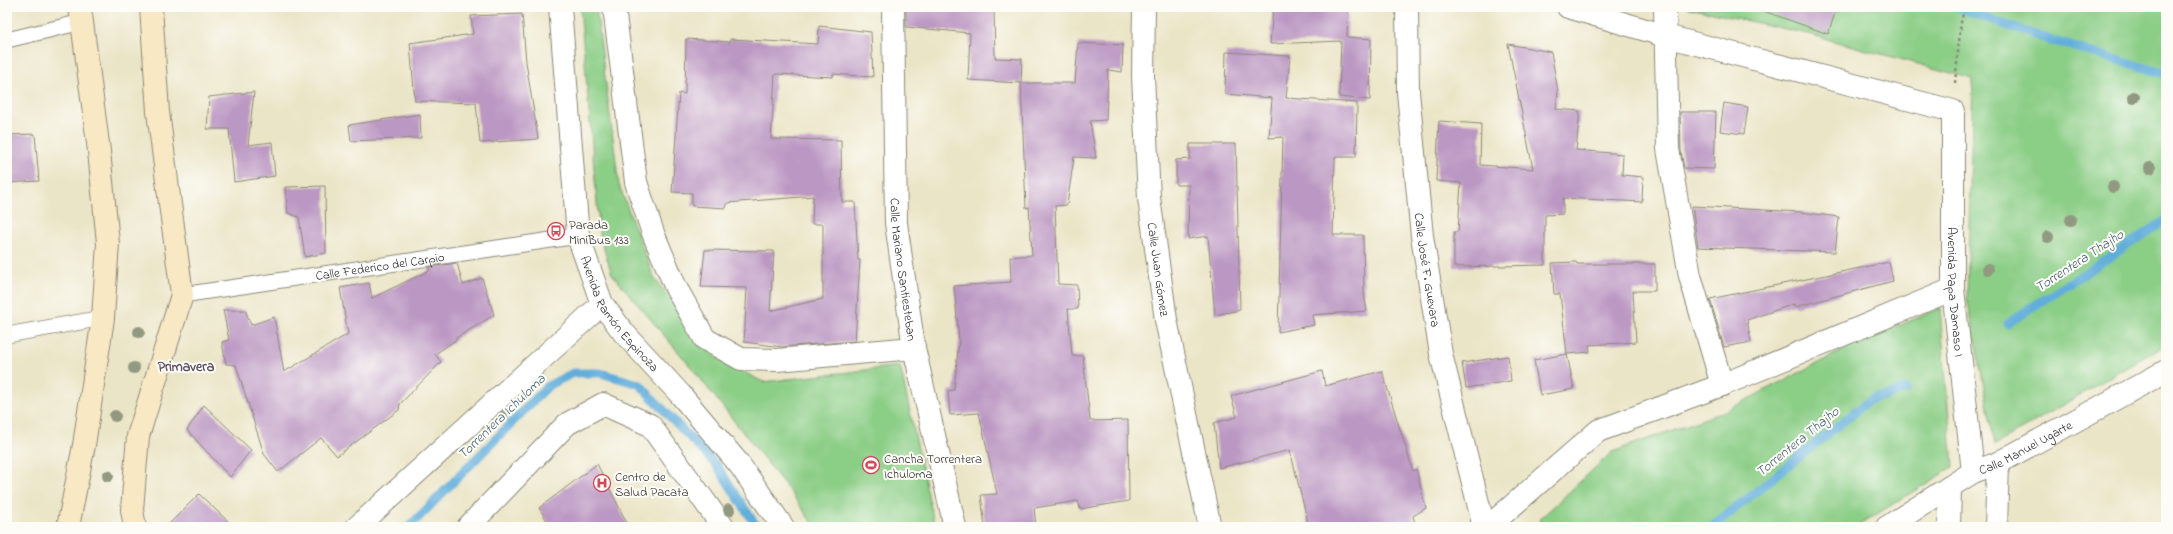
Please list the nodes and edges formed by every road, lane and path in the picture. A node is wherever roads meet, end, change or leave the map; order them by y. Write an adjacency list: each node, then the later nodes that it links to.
1 (152, 7): 16 (street)
2 (560, 7): 14 (street, Avenida Ramón Espinoza)
3 (614, 7): 20 (street)
4 (893, 7): 20 (street, Calle Mariano Santiesteban)
5 (1144, 7): 33 (street, Calle Juan Gómez)
6 (1407, 7): 34 (street, Calle José F. Guevara)
7 (1568, 7): 11 (street)
8 (1665, 7): 11 (street)
9 (1965, 7): 13 (path)
10 (81, 14): 12 (lane); 18 (street)
11 (1666, 36): 13 (street); 22 (street)
12 (7, 40)
13 (1953, 111): 15 (street, Avenida Papa Damaso I)
14 (578, 236): 16 (lane, Calle Federico del Carpio); 17 (street, Avenida Ramón Espinoza)
15 (1954, 289): 22 (street); 24 (street, Avenida Papa Damaso I)
16 (182, 295): 27 (street)
17 (602, 304): 28 (street); 31 (street, Avenida Ramón Espinoza)
18 (103, 318): 19 (lane); 26 (street)
19 (7, 335)
20 (914, 348): 32 (street, Calle Mariano Santiesteban)
21 (2166, 371): 23 (street, Calle Manuel Ugarte)
22 (1722, 385): 35 (street)
23 (1998, 463): 24 (street, Calle Manuel Ugarte); 38 (street)
24 (1973, 472): 25 (street, Calle Manuel Ugarte)
25 (1950, 487): 36 (street, Calle Manuel Ugarte); 37 (street)
26 (68, 527)
27 (135, 527)
28 (357, 527)
29 (468, 527): 30 (street)
30 (723, 527)
31 (783, 527)
32 (955, 527)
33 (1210, 527)
34 (1484, 527)
35 (1488, 527)
36 (1887, 527)
37 (1949, 527)
38 (1996, 527)

